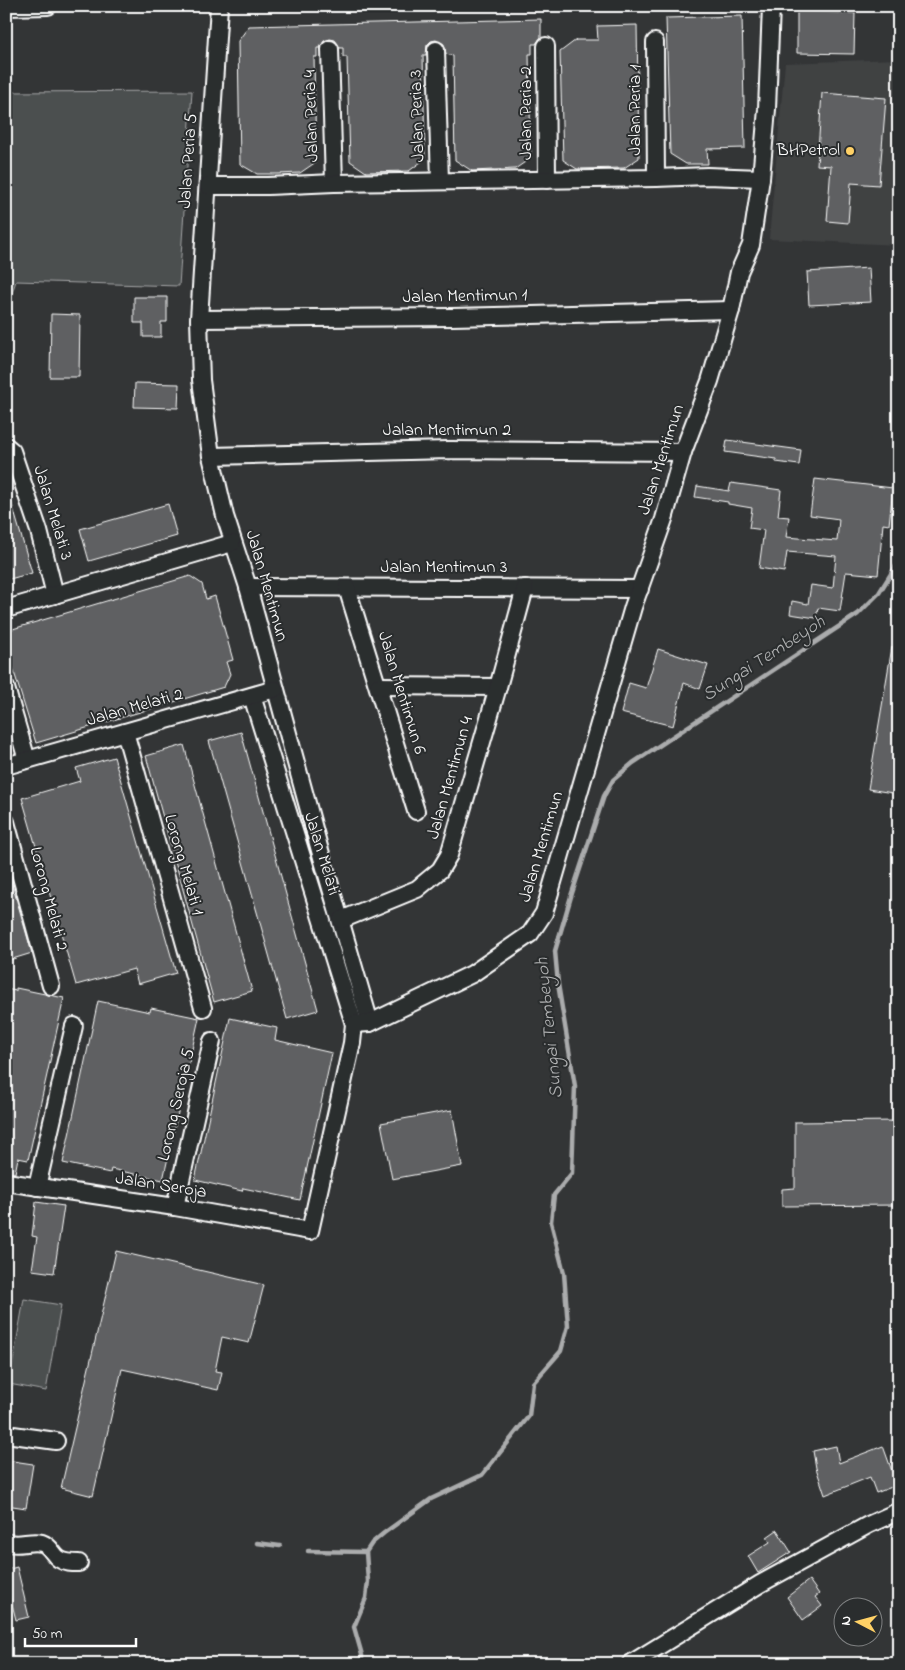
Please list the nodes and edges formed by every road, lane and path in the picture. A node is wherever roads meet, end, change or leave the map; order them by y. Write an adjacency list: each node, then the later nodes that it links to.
1 (48, 6): 4 (street)
2 (219, 6): 14 (street, Jalan Peria 5)
3 (771, 6): 10 (street, Jalan Mentimun)
4 (6, 7)
5 (655, 42): 9 (street, Jalan Peria 1)
6 (546, 46): 11 (street, Jalan Peria 2)
7 (330, 49): 13 (street, Jalan Peria 4)
8 (436, 50): 12 (street, Jalan Peria 3)
9 (656, 178): 10 (street); 11 (street)
10 (761, 178): 15 (street, Jalan Mentimun)
11 (547, 180): 12 (street)
12 (440, 181): 13 (street)
13 (334, 182): 14 (street)
14 (208, 186): 16 (street, Jalan Peria 5)
15 (731, 310): 16 (street, Jalan Mentimun 1); 18 (street, Jalan Mentimun)
16 (199, 319): 19 (street, Jalan Mentimun)
17 (6, 446): 25 (street, Jalan Melati 3)
18 (684, 452): 19 (street, Jalan Mentimun 2); 24 (street, Jalan Mentimun)
19 (211, 456): 20 (street, Jalan Mentimun)
20 (232, 543): 21 (street, Jalan Mentimun); 25 (street)
21 (248, 587): 22 (street, Jalan Mentimun 3); 30 (street, Jalan Mentimun)
22 (347, 588): 23 (street, Jalan Mentimun 3); 27 (street, Jalan Mentimun 6)
23 (525, 588): 24 (street, Jalan Mentimun 3); 28 (street, Jalan Mentimun 4)
24 (640, 589): 40 (street, Jalan Mentimun)
25 (56, 595): 26 (street)
26 (6, 609)
27 (378, 686): 28 (street); 35 (street, Jalan Mentimun 6)
28 (498, 687): 37 (street, Jalan Mentimun 4)
29 (6, 688): 33 (street)
30 (275, 690): 31 (street, Jalan Melati 2); 37 (street, Jalan Mentimun)
31 (252, 696): 32 (street, Jalan Melati 2); 40 (street, Jalan Melati)
32 (124, 732): 33 (street, Jalan Melati 2); 39 (street, Lorong Melati 1)
33 (27, 760): 34 (street, Jalan Melati 2)
34 (6, 766)
35 (416, 811)
36 (6, 822): 38 (street, Lorong Melati 2)
37 (341, 920): 40 (street, Jalan Mentimun)
38 (51, 986)
39 (203, 1008)
40 (362, 1023): 46 (street, Jalan Melati)
41 (74, 1026): 44 (street)
42 (212, 1041): 45 (street, Lorong Seroja 5)
43 (6, 1182): 44 (street, Jalan Seroja)
44 (37, 1187): 45 (street, Jalan Seroja)
45 (175, 1208): 46 (street, Jalan Seroja)
46 (310, 1231)
47 (6, 1434): 48 (street)
48 (56, 1442)
49 (899, 1511): 52 (street)
50 (6, 1542): 51 (street)
51 (79, 1563)
52 (630, 1664)

